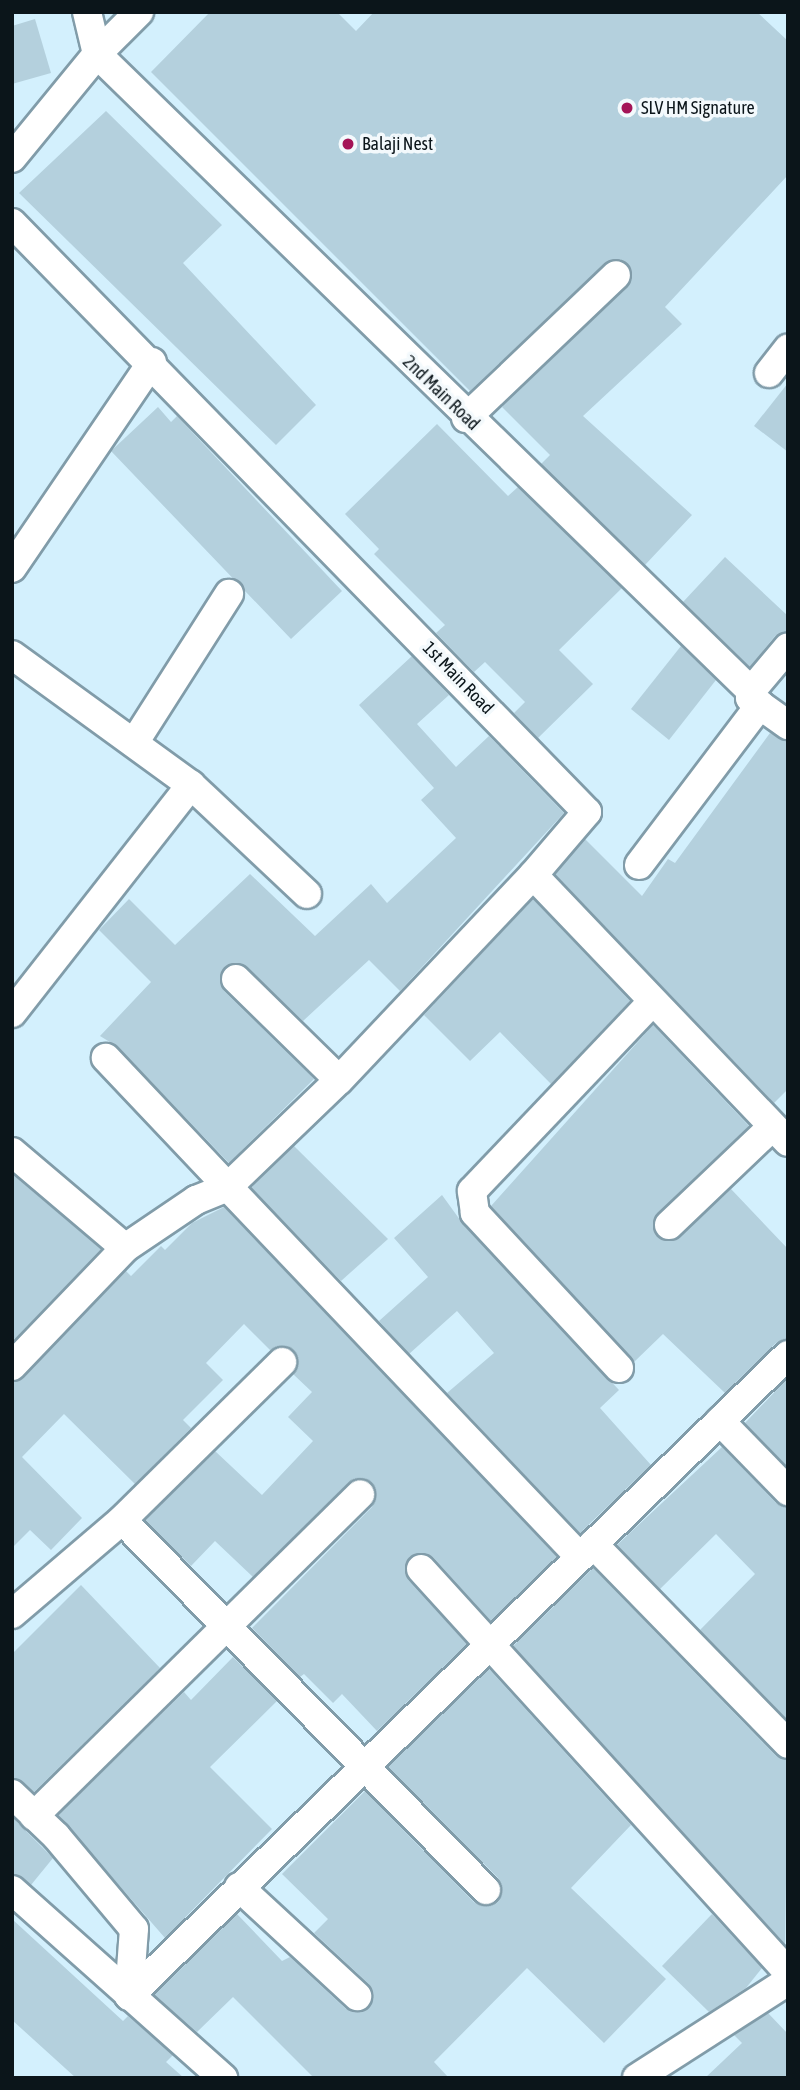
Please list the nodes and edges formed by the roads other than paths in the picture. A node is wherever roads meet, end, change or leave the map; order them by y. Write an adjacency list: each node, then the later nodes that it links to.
1 (87, 12): 3 (street)
2 (139, 12): 3 (street)
3 (97, 54): 4 (street); 10 (street, 2nd Main Road)
4 (12, 158)
5 (12, 223): 8 (street, 1st Main Road)
6 (616, 275): 10 (street)
7 (788, 349): 9 (street)
8 (152, 362): 11 (street); 20 (street, 1st Main Road)
9 (769, 373)
10 (467, 418): 15 (street, 2nd Main Road)
11 (12, 568)
12 (229, 594): 17 (street)
13 (788, 647): 15 (street)
14 (12, 655): 17 (street)
15 (756, 698): 16 (street, 2nd Main Road); 19 (street)
16 (788, 725)
17 (134, 743): 18 (street)
18 (191, 785): 21 (street); 24 (street)
19 (639, 865)
20 (533, 874): 23 (street); 26 (street)
21 (307, 894)
22 (236, 979): 26 (street)
23 (652, 1002): 27 (street); 35 (street)
24 (12, 1013)
25 (106, 1058): 29 (street)
26 (339, 1080): 29 (street)
27 (780, 1135): 30 (street)
28 (12, 1152): 31 (street)
29 (228, 1187): 31 (street); 40 (street)
30 (669, 1225)
31 (125, 1248): 34 (street)
32 (788, 1355): 36 (street)
33 (282, 1362): 39 (street)
34 (12, 1366)
35 (619, 1368)
36 (720, 1421): 37 (street); 40 (street)
37 (788, 1491)
38 (360, 1495): 43 (street)
39 (122, 1520): 42 (street); 43 (street)
40 (586, 1550): 44 (street); 45 (street)
41 (421, 1569): 44 (street)
42 (12, 1614)
43 (227, 1622): 46 (street); 48 (street)
44 (490, 1644): 46 (street); 52 (street)
45 (788, 1744)
46 (366, 1766): 49 (street); 51 (street)
47 (12, 1794): 48 (street)
48 (34, 1816): 54 (street)
49 (239, 1887): 54 (street); 55 (street)
50 (12, 1890): 54 (street)
51 (486, 1890)
52 (788, 1972)
53 (788, 1981): 57 (street)
54 (129, 1996): 56 (street)
55 (357, 1996)
56 (223, 2078)
57 (637, 2078)

